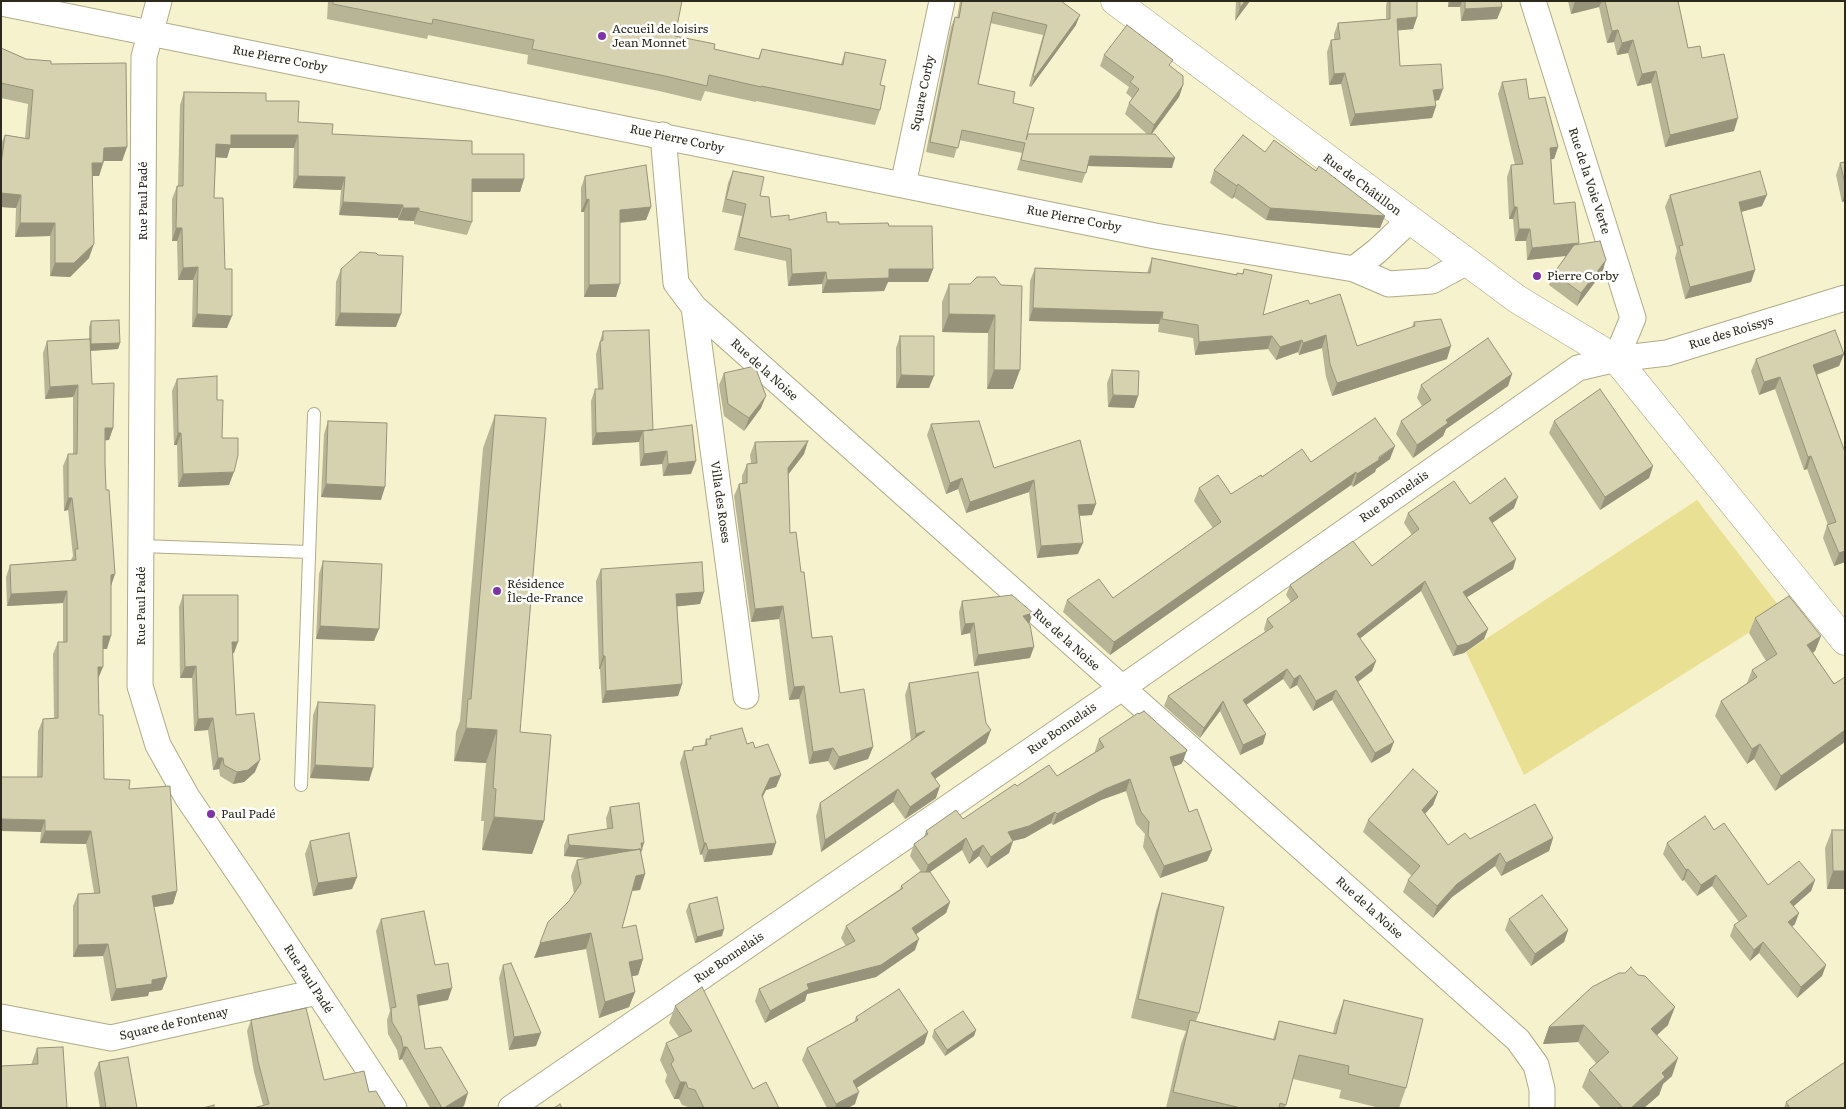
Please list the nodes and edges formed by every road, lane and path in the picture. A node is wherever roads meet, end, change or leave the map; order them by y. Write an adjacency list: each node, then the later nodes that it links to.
1 (159, 1): 6 (street, Rue Paul Padé)
2 (942, 1): 8 (street, Square Corby)
3 (1115, 1): 9 (main road, Rue de Châtillon)
4 (1533, 1): 14 (street, Rue de la Voie Verte)
5 (1, 3): 6 (street, Rue Pierre Corby)
6 (152, 32): 7 (street, Rue Pierre Corby); 16 (street, Rue Paul Padé)
7 (663, 135): 8 (street, Rue Pierre Corby); 13 (street, Rue de la Noise)
8 (903, 185): 11 (street, Rue Pierre Corby)
9 (1409, 220): 10 (main road, Rue de Châtillon); 11 (street)
10 (1467, 262): 11 (street, Rue Pierre Corby); 14 (main road, Rue de Châtillon)
11 (1354, 269)
12 (1845, 298): 14 (street, Rue des Roissys)
13 (694, 307): 19 (street, Rue de la Noise); 20 (street, Villa des Roses)
14 (1616, 359): 18 (main road, Rue de Châtillon); 19 (street, Rue Bonnelais)
15 (314, 414): 17 (lane)
16 (141, 546): 17 (lane); 22 (street, Rue Paul Padé)
17 (309, 552): 21 (lane)
18 (1845, 641)
19 (1121, 688): 25 (street, Rue Bonnelais); 26 (street, Rue de la Noise)
20 (746, 696)
21 (301, 785)
22 (317, 992): 23 (street, Square de Fontenay); 24 (street, Rue Paul Padé)
23 (1, 1018)
24 (394, 1108)
25 (511, 1108)
26 (1542, 1108)

